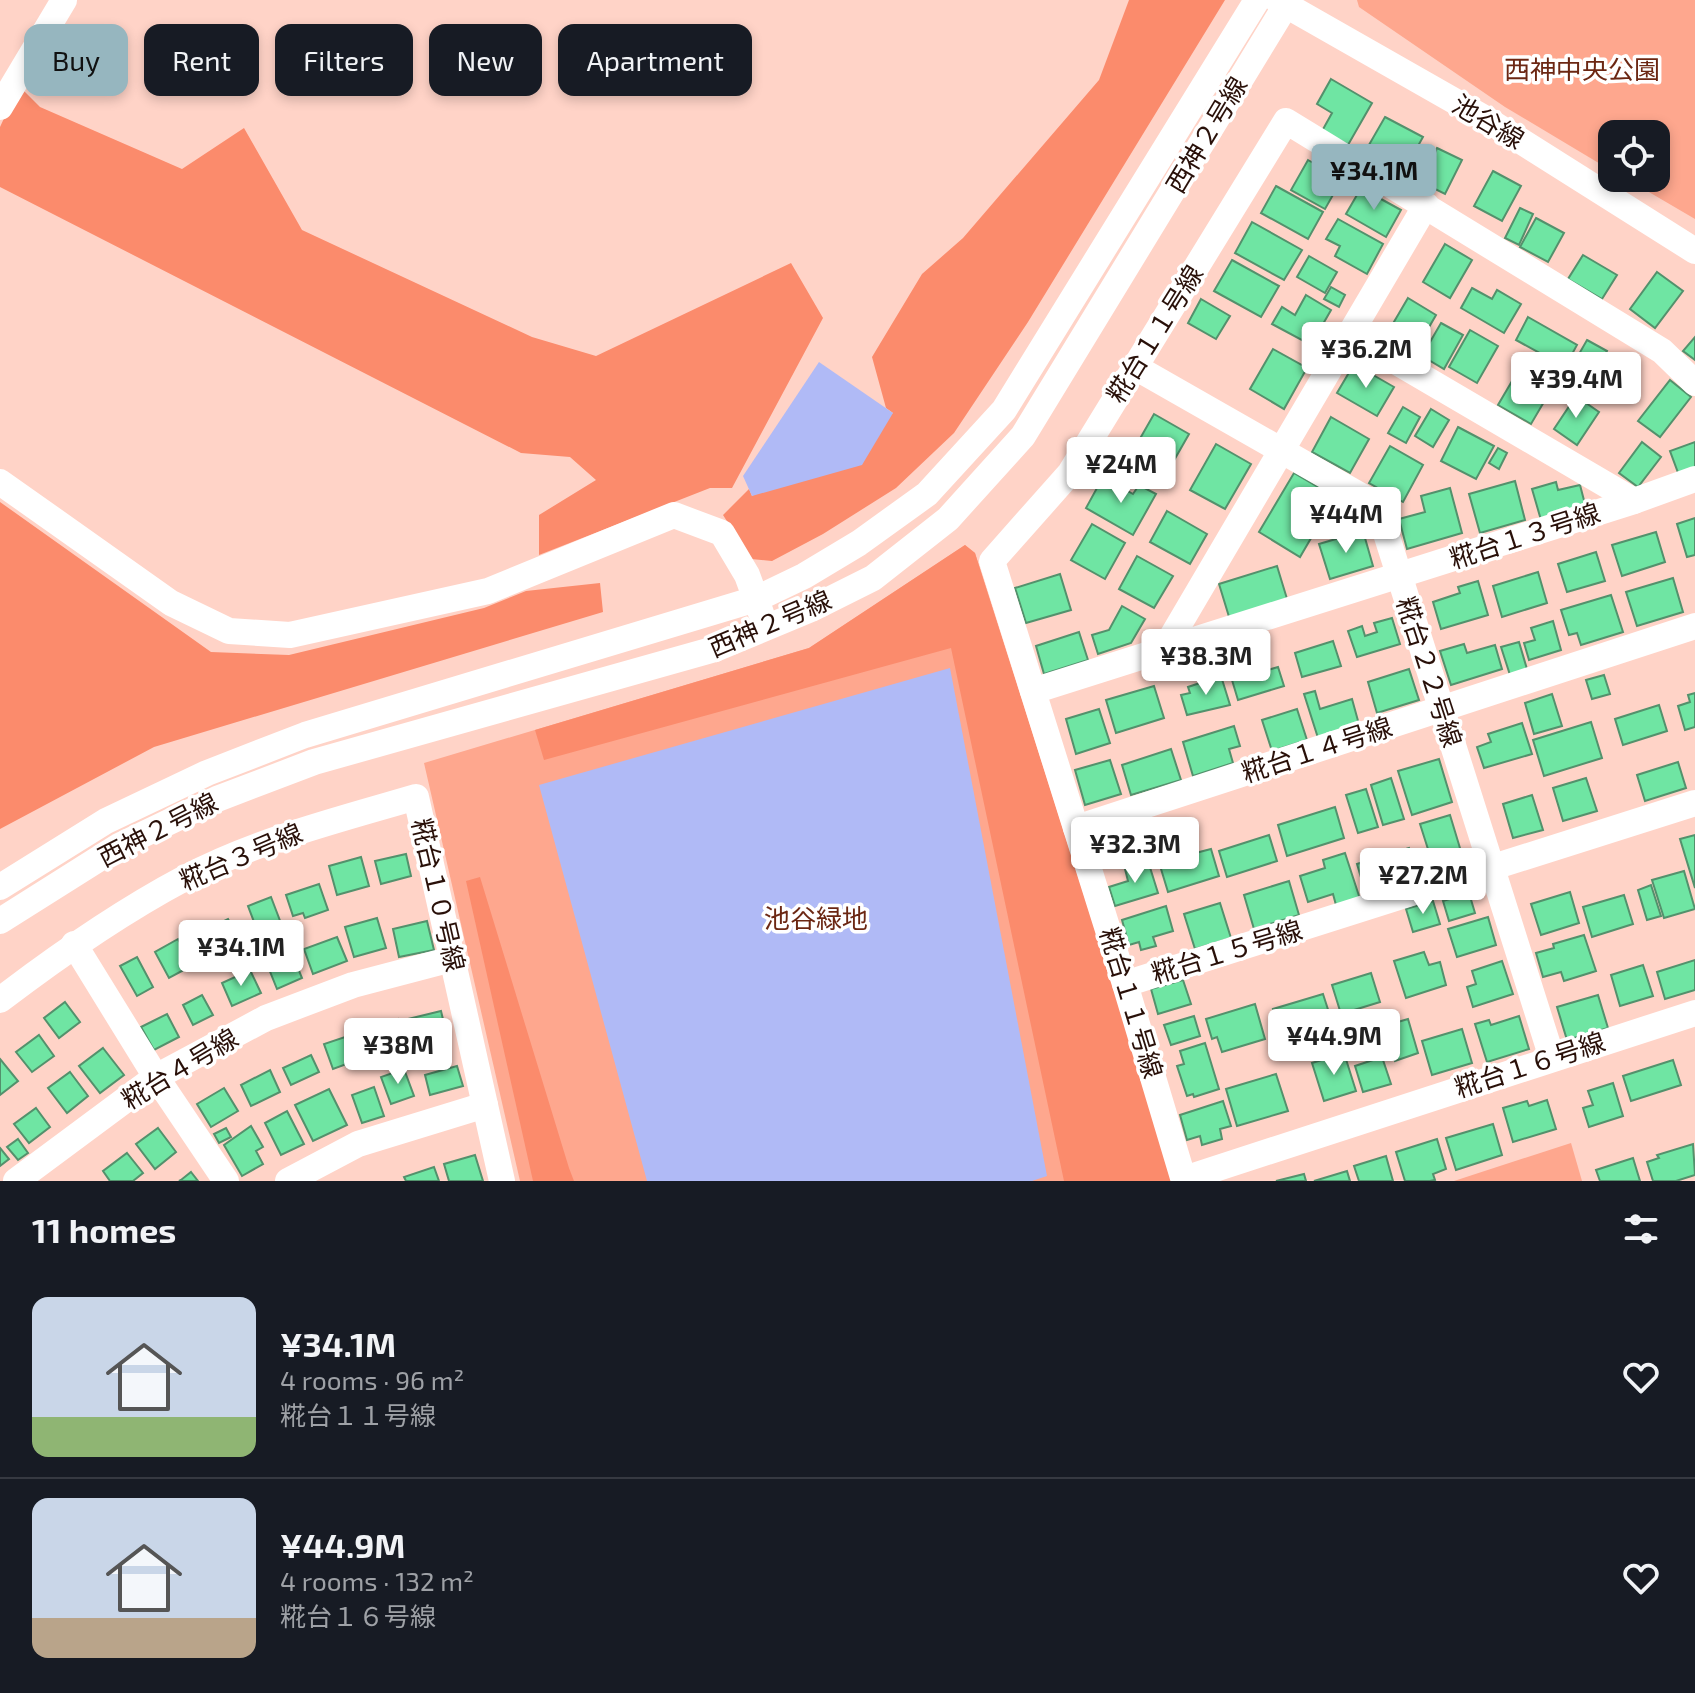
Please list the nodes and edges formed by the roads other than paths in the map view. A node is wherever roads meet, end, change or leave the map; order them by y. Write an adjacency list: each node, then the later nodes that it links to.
1 (64, 0): 4 (street)
2 (1257, 0): 15 (street, 西神２号線)
3 (1284, 2): 6 (street, 池谷線); 17 (street, 西神２号線)
4 (0, 107)
5 (1426, 205): 7 (street); 8 (street, 糀台１１号線); 9 (street, 糀台１１号線)
6 (1695, 251)
7 (1349, 334): 10 (street); 13 (street)
8 (1135, 367): 10 (street, 糀台２２号線); 19 (street, 糀台１１号線)
9 (1695, 383)
10 (1279, 451): 14 (street, 糀台２２号線); 18 (street)
11 (1695, 479): 13 (street, 糀台１３号線)
12 (0, 482): 15 (street)
13 (1634, 501): 14 (street, 糀台１３号線)
14 (1398, 576): 18 (street, 糀台１３号線); 20 (street, 糀台２２号線)
15 (756, 599): 17 (street); 25 (street, 西神２号線)
16 (1695, 626): 20 (street, 糀台１４号線)
17 (767, 627): 26 (street, 西神２号線)
18 (1164, 650): 19 (street, 糀台１３号線)
19 (1033, 691): 23 (street, 糀台１１号線)
20 (1441, 710): 23 (street, 糀台１４号線); 24 (street, 糀台２２号線)
21 (416, 797): 27 (street, 糀台３号線); 28 (street, 糀台１０号線)
22 (1695, 803): 24 (street, 糀台１５号線)
23 (1076, 828): 29 (street, 糀台１１号線)
24 (1492, 869): 29 (street, 糀台１５号線); 32 (street, 糀台２２号線)
25 (0, 887)
26 (0, 921)
27 (74, 944): 30 (street, 糀台３号線); 33 (street)
28 (452, 959): 33 (street, 糀台４号線); 34 (street, 糀台１０号線)
29 (1125, 984): 35 (street, 糀台１１号線)
30 (0, 1000)
31 (1695, 1013): 32 (street, 糀台１６号線)
32 (1552, 1058): 35 (street, 糀台１６号線)
33 (156, 1077): 36 (street, 糀台４号線); 37 (street)
34 (485, 1105): 38 (street); 39 (street, 糀台１０号線)
35 (1184, 1180)
36 (16, 1181)
37 (226, 1181)
38 (288, 1181)
39 (502, 1181)

